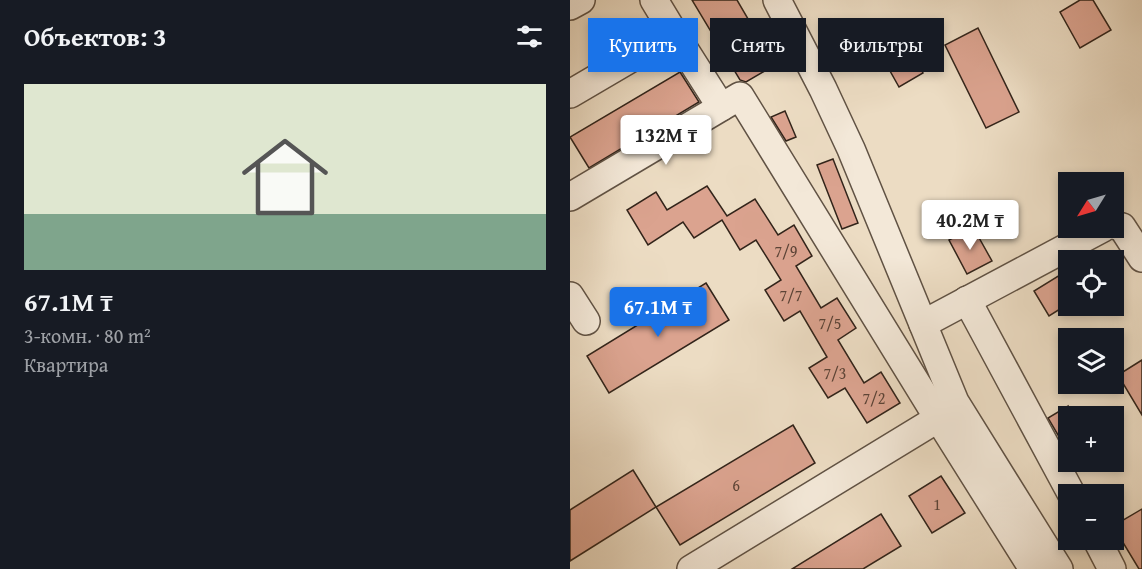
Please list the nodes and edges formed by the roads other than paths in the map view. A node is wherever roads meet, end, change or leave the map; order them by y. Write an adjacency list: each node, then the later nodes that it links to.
1 (580, 0): 4 (street)
2 (654, 0): 5 (street)
3 (777, 0): 17 (street)
4 (570, 6)
5 (665, 18)
6 (698, 71): 9 (street)
7 (608, 72): 8 (street)
8 (570, 94)
9 (721, 107): 10 (street); 18 (street)
10 (570, 197)
11 (1124, 230): 13 (street)
12 (1084, 238): 15 (street)
13 (1142, 258)
14 (570, 296): 16 (street)
15 (967, 300): 17 (street); 19 (street)
16 (586, 321)
17 (923, 324): 18 (street)
18 (948, 412): 21 (street); 22 (street); 23 (street)
19 (1066, 484)
20 (1102, 550): 24 (street)
21 (692, 569)
22 (1033, 569)
23 (1059, 569)
24 (1112, 569)

